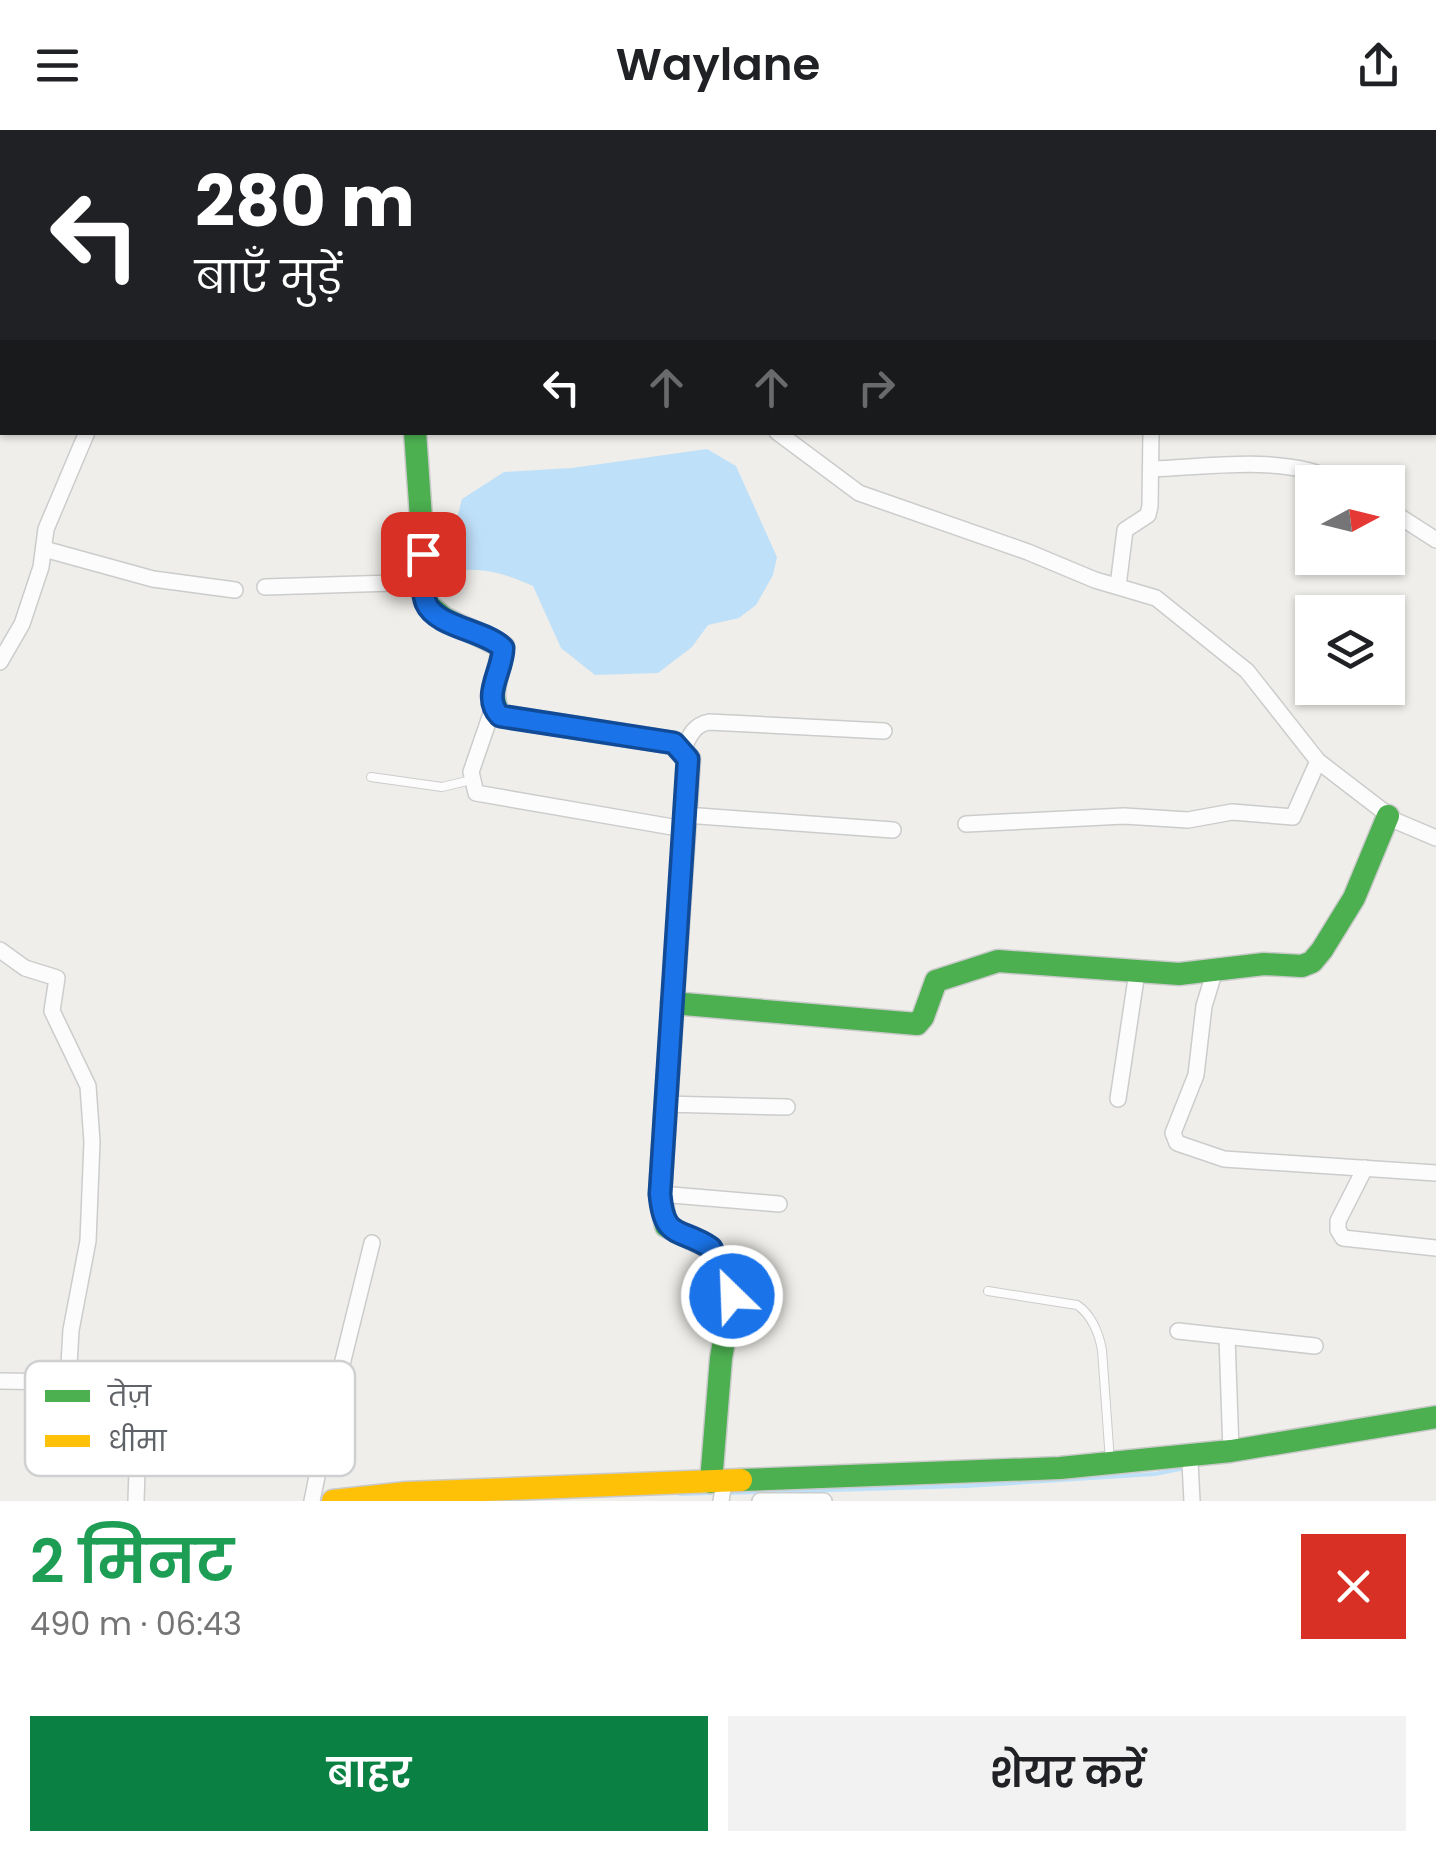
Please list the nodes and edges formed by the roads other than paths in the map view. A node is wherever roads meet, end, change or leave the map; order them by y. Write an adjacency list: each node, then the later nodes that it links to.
1 (86, 435): 9 (street)
2 (415, 435): 10 (street)
3 (781, 435): 11 (street)
4 (1151, 435): 5 (street)
5 (1151, 470): 6 (street); 11 (street)
6 (1295, 470)
7 (1405, 521): 8 (street)
8 (1436, 540)
9 (44, 549): 13 (street); 14 (street)
10 (424, 582): 12 (street); 15 (street)
11 (1107, 583): 18 (street)
12 (264, 587)
13 (235, 590)
14 (0, 662)
15 (493, 708): 17 (street); 20 (street)
16 (884, 732): 17 (street)
17 (683, 750): 22 (street)
18 (1318, 761): 21 (street); 23 (street)
19 (372, 777): 20 (lane)
20 (471, 780): 22 (street)
21 (1388, 816): 25 (street); 27 (street)
22 (685, 822): 24 (street); 29 (street)
23 (966, 824)
24 (893, 830)
25 (1436, 838)
26 (0, 950): 43 (street)
27 (1215, 970): 28 (street); 33 (street)
28 (1137, 972): 29 (street); 30 (street)
29 (672, 1003): 31 (street)
30 (1118, 1100)
31 (664, 1104): 32 (street); 35 (street)
32 (787, 1107)
33 (1365, 1168): 34 (street); 38 (street)
34 (1436, 1174)
35 (660, 1194): 36 (street); 53 (street)
36 (780, 1204)
37 (372, 1242): 44 (street)
38 (1436, 1248)
39 (988, 1291): 49 (lane)
40 (1178, 1331): 41 (street)
41 (1227, 1337): 42 (street); 48 (street)
42 (1314, 1346)
43 (69, 1361)
44 (343, 1361)
45 (0, 1381): 46 (street)
46 (25, 1381)
47 (1436, 1417): 48 (street)
48 (1231, 1451): 50 (street)
49 (1110, 1464): 50 (street); 53 (street)
50 (1190, 1464): 59 (street)
51 (137, 1476): 54 (street)
52 (317, 1476): 55 (street)
53 (720, 1490): 56 (street)
54 (136, 1501)
55 (312, 1501)
56 (333, 1501)
57 (760, 1501): 58 (street)
58 (824, 1501)
59 (1192, 1501)

